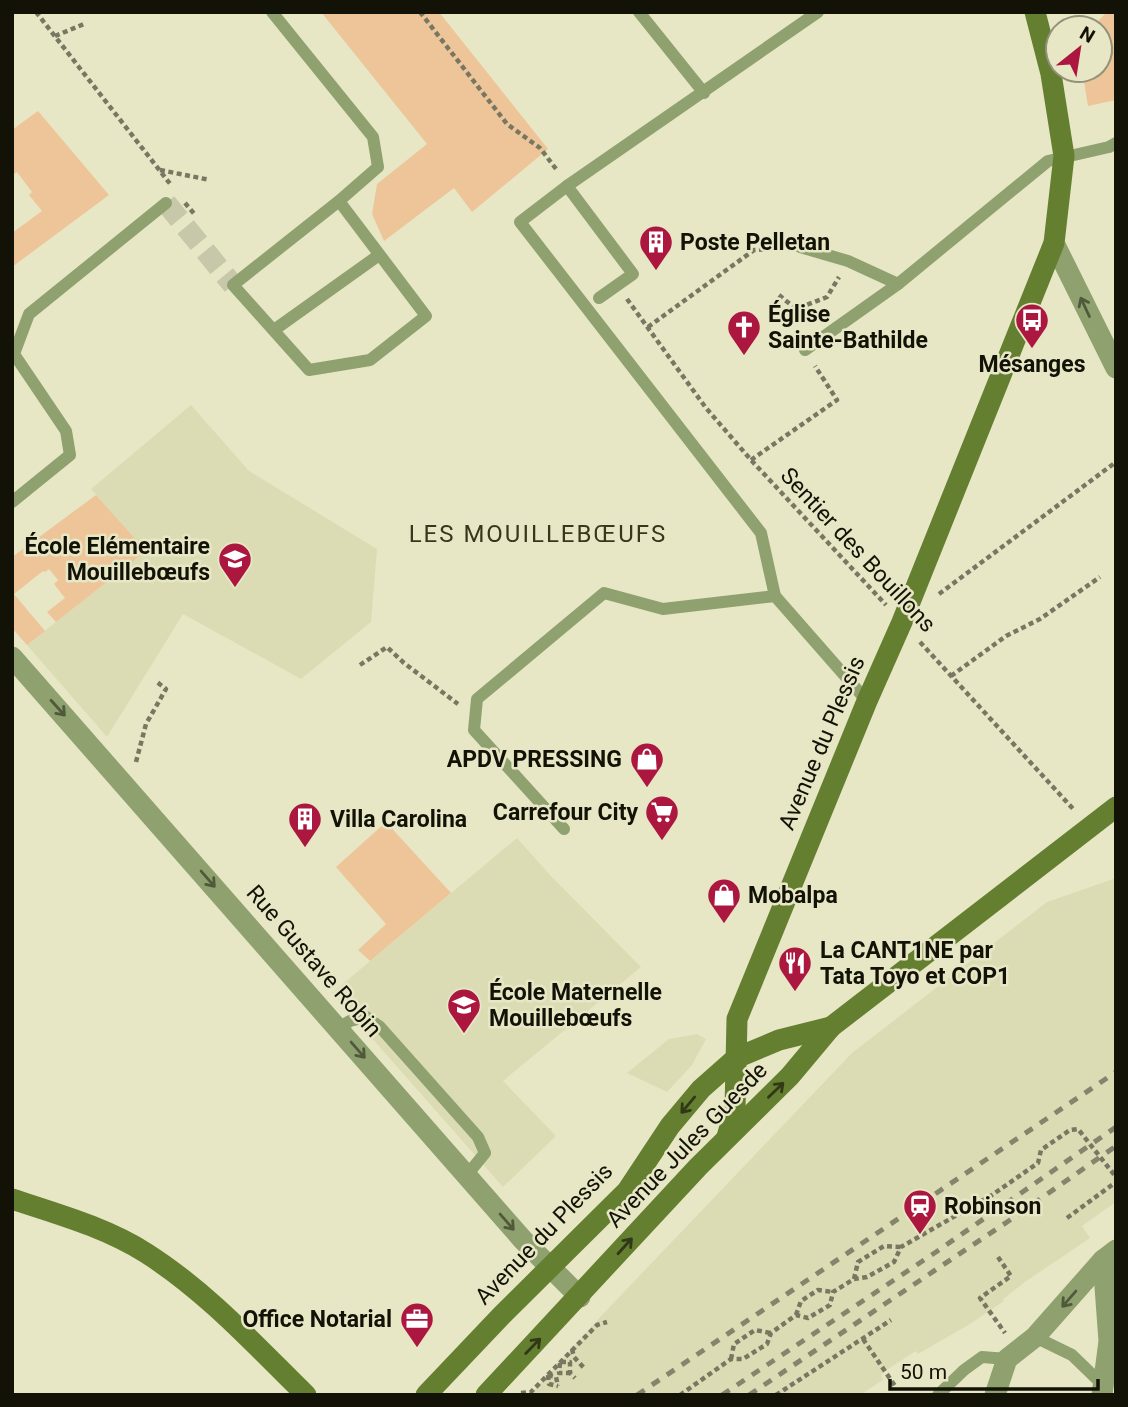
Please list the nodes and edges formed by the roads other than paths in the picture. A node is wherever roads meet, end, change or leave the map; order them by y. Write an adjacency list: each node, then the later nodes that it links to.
1 (272, 12): 9 (lane)
2 (639, 12): 5 (lane)
3 (818, 12): 5 (lane)
4 (1035, 12): 7 (main road, Avenue du Plessis)
5 (704, 93): 8 (lane)
6 (1116, 143): 7 (lane)
7 (1064, 156): 11 (main road, Avenue du Plessis); 14 (lane)
8 (567, 186): 15 (lane); 20 (lane)
9 (339, 201): 13 (lane); 16 (lane)
10 (166, 203): 19 (lane)
11 (1054, 243): 18 (street, one-way to 11); 22 (main road, Avenue du Plessis)
12 (800, 247): 14 (lane)
13 (379, 255): 16 (lane); 16 (lane)
14 (898, 284): 17 (lane)
15 (599, 298)
16 (274, 330)
17 (805, 350)
18 (1116, 368)
19 (12, 502)
20 (775, 596): 22 (lane); 24 (lane)
21 (12, 657): 26 (street, Rue Gustave Robin, one-way to 26)
22 (867, 701): 27 (main road, Avenue du Plessis)
23 (1116, 807): 25 (main road, Avenue Jules Guesde)
24 (564, 829)
25 (831, 1027): 27 (main road, Avenue Jules Guesde); 28 (main road, Avenue Jules Guesde, one-way to 25)
26 (338, 1028): 29 (street, Rue Gustave Robin, one-way to 29); 29 (lane)
27 (736, 1058): 28 (main road); 32 (main road, Avenue du Plessis, one-way to 32)
28 (727, 1137): 33 (main road, Avenue Jules Guesde, one-way to 28)
29 (467, 1175): 32 (street, Rue Gustave Robin, one-way to 32)
30 (12, 1199): 37 (main road)
31 (1109, 1255): 34 (street, one-way to 34); 36 (street)
32 (550, 1267): 33 (street, Rue Gustave Robin); 38 (main road, Avenue du Plessis)
33 (579, 1297): 39 (main road, one-way to 33)
34 (1035, 1338): 35 (street); 36 (lane)
35 (1012, 1355): 40 (lane); 41 (street)
36 (1103, 1390)
37 (306, 1395)
38 (426, 1395)
39 (486, 1395)
40 (938, 1395)
41 (995, 1395)

